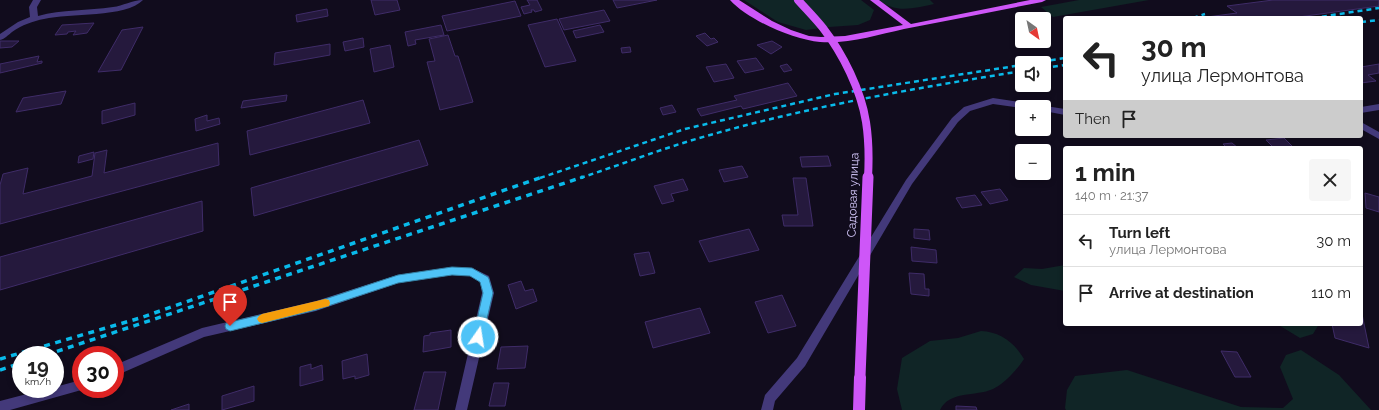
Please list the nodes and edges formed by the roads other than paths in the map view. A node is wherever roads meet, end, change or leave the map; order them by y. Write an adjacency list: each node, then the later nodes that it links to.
1 (37, 0): 7 (street)
2 (139, 0): 7 (street)
3 (734, 0): 8 (main road)
4 (798, 0): 22 (main road, Садовая улица, bridge)
5 (874, 0): 8 (main road)
6 (1042, 0): 8 (main road)
7 (34, 18): 9 (street)
8 (909, 26)
9 (0, 38)
10 (1015, 104): 21 (street)
11 (1379, 107): 13 (street)
12 (1051, 109): 14 (street)
13 (1363, 110)
14 (1063, 112)
15 (1363, 125): 16 (street)
16 (1379, 136)
17 (124, 367): 20 (street)
18 (72, 387): 19 (street)
19 (0, 407)
20 (461, 410)
21 (766, 410)
22 (859, 410)

